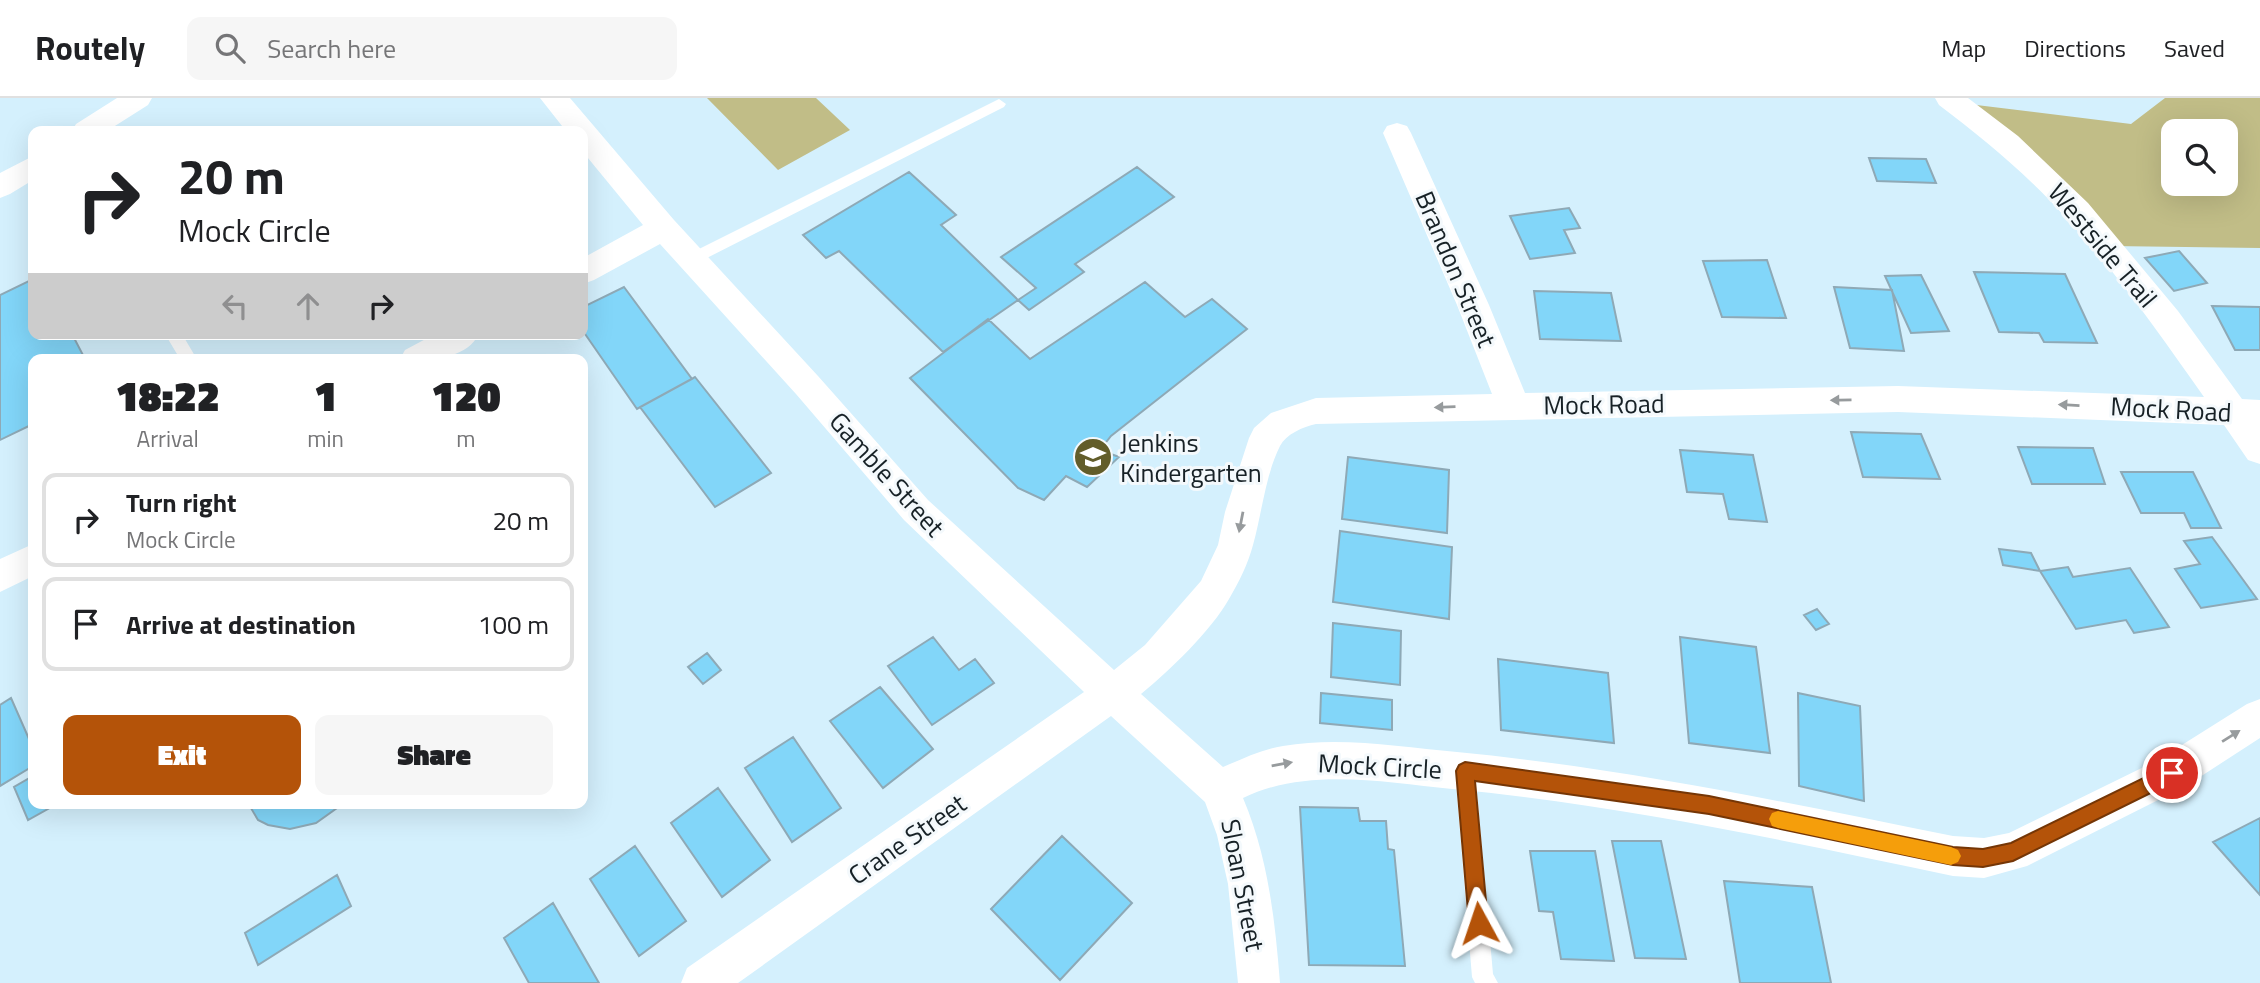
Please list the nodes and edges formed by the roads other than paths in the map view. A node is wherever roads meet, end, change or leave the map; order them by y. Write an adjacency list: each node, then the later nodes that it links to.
1 (138, 98): 5 (street)
2 (554, 98): 6 (street, Gamble Street)
3 (1949, 98): 17 (street, Westside Trail)
4 (999, 104): 12 (lane)
5 (94, 126)
6 (577, 126)
7 (1396, 133): 16 (street, Brandon Street)
8 (588, 139): 11 (street, Gamble Street)
9 (28, 169): 10 (street)
10 (0, 187)
11 (663, 228): 12 (street, Gamble Street); 13 (street)
12 (691, 260): 21 (street, Gamble Street)
13 (588, 269)
14 (452, 340): 15 (street)
15 (425, 354)
16 (1513, 405): 17 (street, Mock Road, one-way to 16); 21 (street, Mock Road, one-way to 21)
17 (2247, 413): 18 (street)
18 (2260, 450)
19 (28, 562): 20 (street)
20 (0, 576)
21 (1112, 695): 24 (street, Gamble Street); 25 (street, Crane Street)
22 (2260, 717): 23 (street, Mock Circle, one-way to 22)
23 (1465, 771): 24 (street, Mock Circle, one-way to 23); 27 (lane)
24 (1219, 789): 26 (street, Sloan Street)
25 (702, 983)
26 (1259, 983)
27 (1488, 983)

